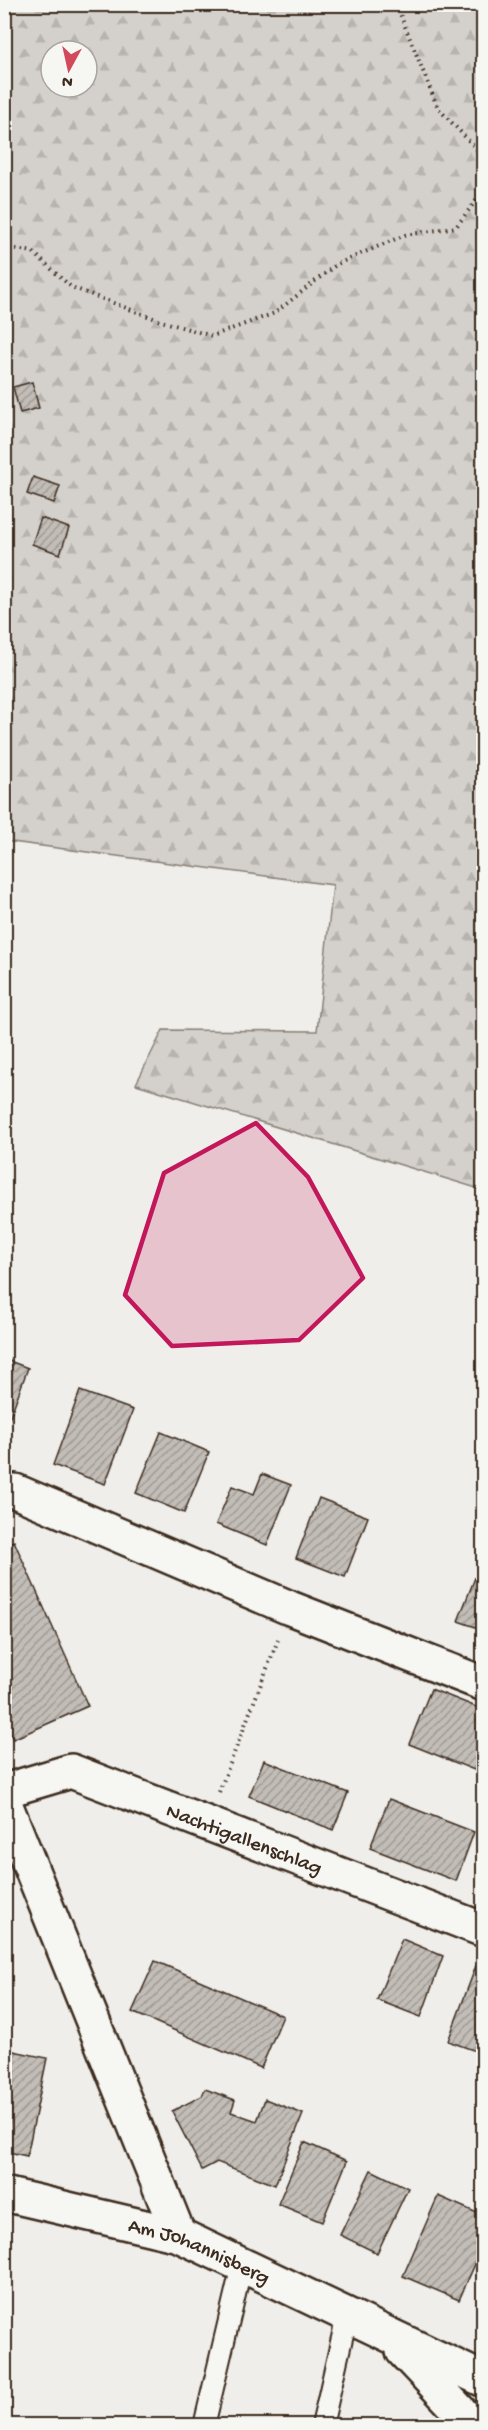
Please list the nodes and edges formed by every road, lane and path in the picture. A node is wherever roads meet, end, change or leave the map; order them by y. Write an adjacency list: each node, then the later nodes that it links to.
1 (396, 4): 2 (path)
2 (483, 157)
3 (483, 190): 4 (path)
4 (4, 247)
5 (15, 1491): 6 (street)
6 (290, 1608): 7 (street); 10 (path)
7 (483, 1684)
8 (4, 1791): 10 (street, Nachtigallenschlag)
9 (4, 1801): 13 (street)
10 (206, 1823): 11 (street, Nachtigallenschlag)
11 (483, 1930)
12 (4, 2194): 13 (street, Am Johannisberg)
13 (179, 2235): 14 (street, Am Johannisberg)
14 (242, 2265): 15 (street, Am Johannisberg); 18 (lane)
15 (347, 2316): 16 (street, Am Johannisberg); 19 (lane)
16 (385, 2334): 17 (street, Am Johannisberg); 20 (street)
17 (483, 2380)
18 (204, 2426)
19 (322, 2426)
20 (474, 2426)

